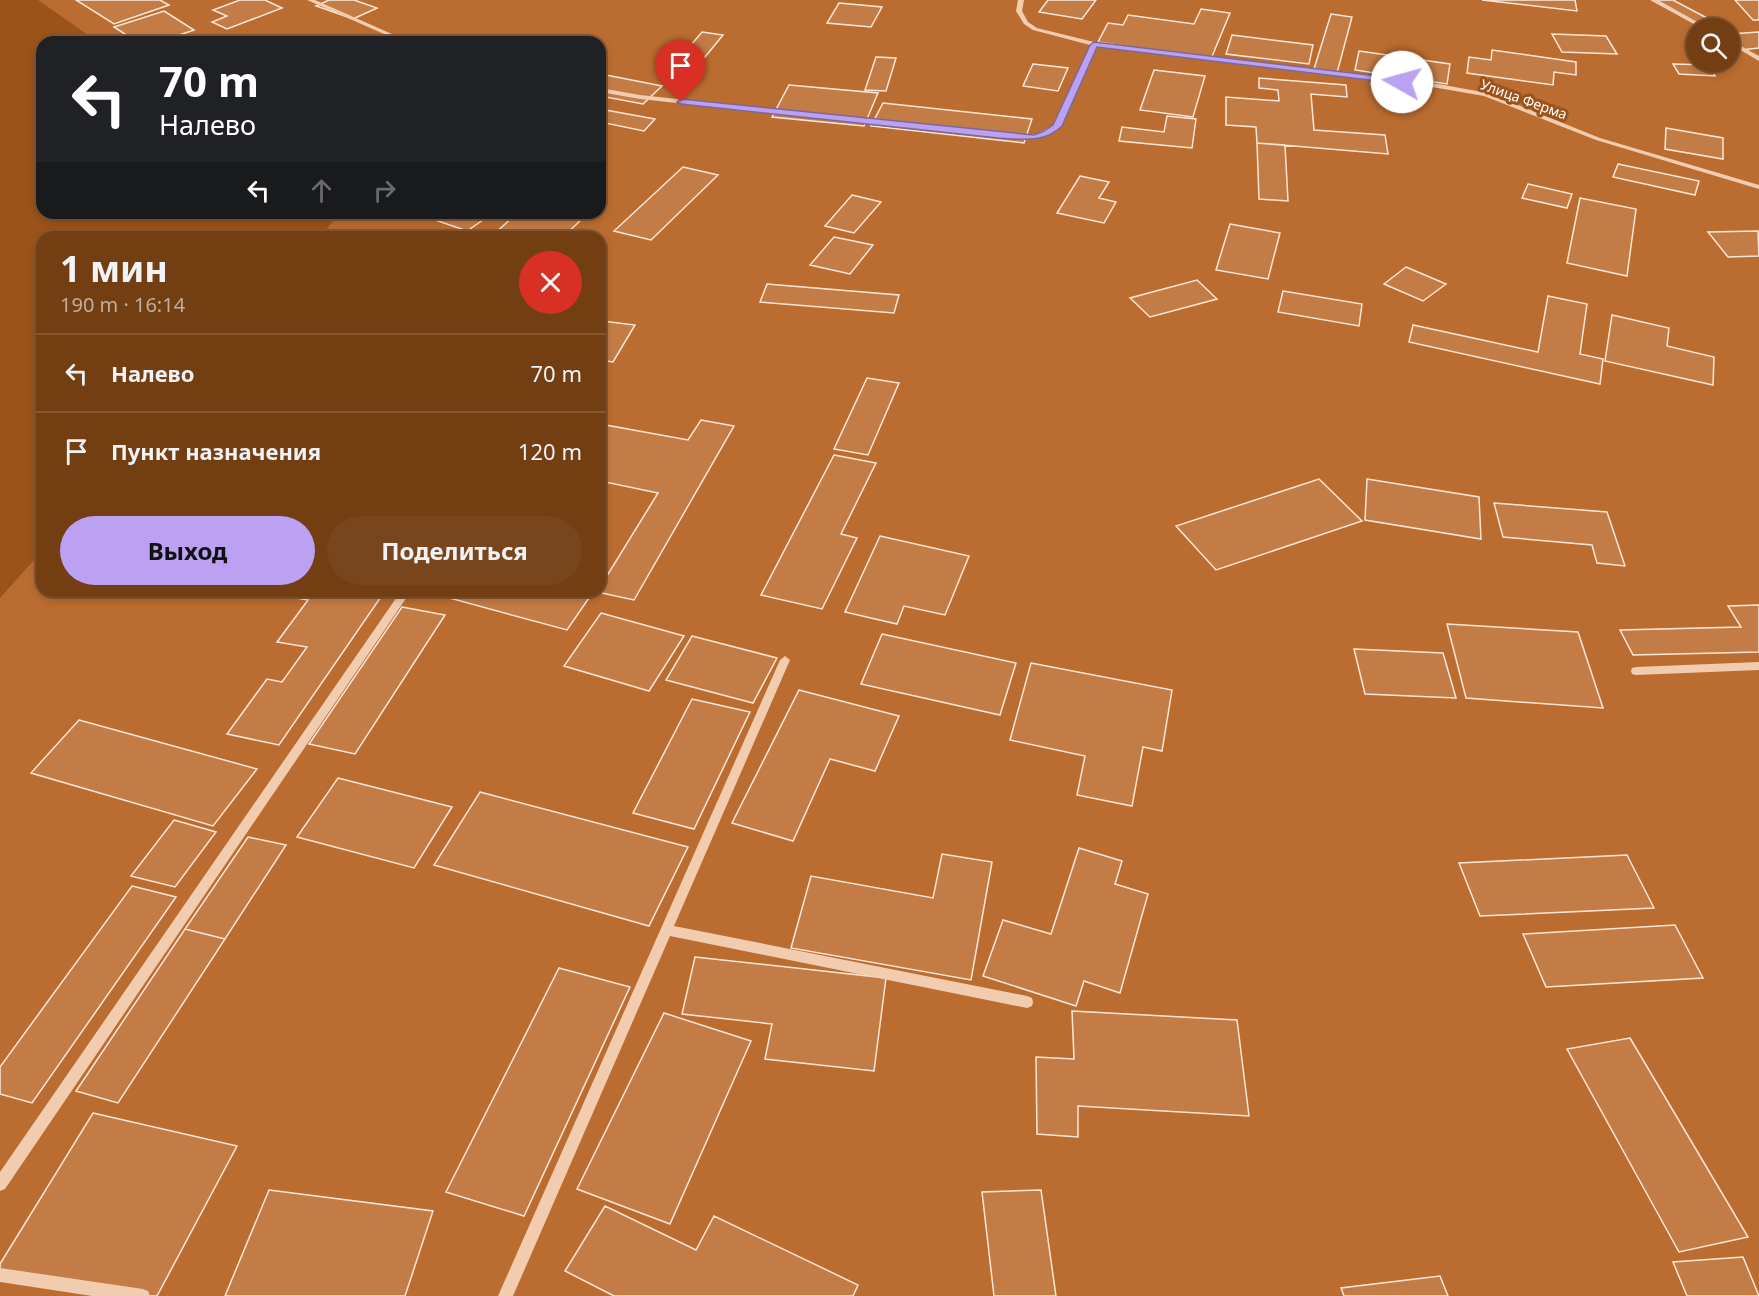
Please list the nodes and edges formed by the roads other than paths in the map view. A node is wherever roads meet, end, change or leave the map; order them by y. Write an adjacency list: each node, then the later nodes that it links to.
1 (310, 0): 5 (lane)
2 (1021, 0): 6 (lane, Улица Ферма)
3 (1653, 0): 4 (lane)
4 (1686, 18)
5 (393, 36)
6 (1094, 45): 9 (lane); 10 (lane, Улица Ферма)
7 (1740, 48): 8 (lane)
8 (1759, 59)
9 (606, 91)
10 (1759, 187)
11 (402, 597): 17 (lane)
12 (785, 660): 15 (lane)
13 (1759, 666): 14 (lane)
14 (1636, 671)
15 (667, 930): 16 (lane); 20 (lane)
16 (1027, 1002)
17 (0, 1184)
18 (0, 1275): 19 (lane)
19 (143, 1296)
20 (505, 1296)

